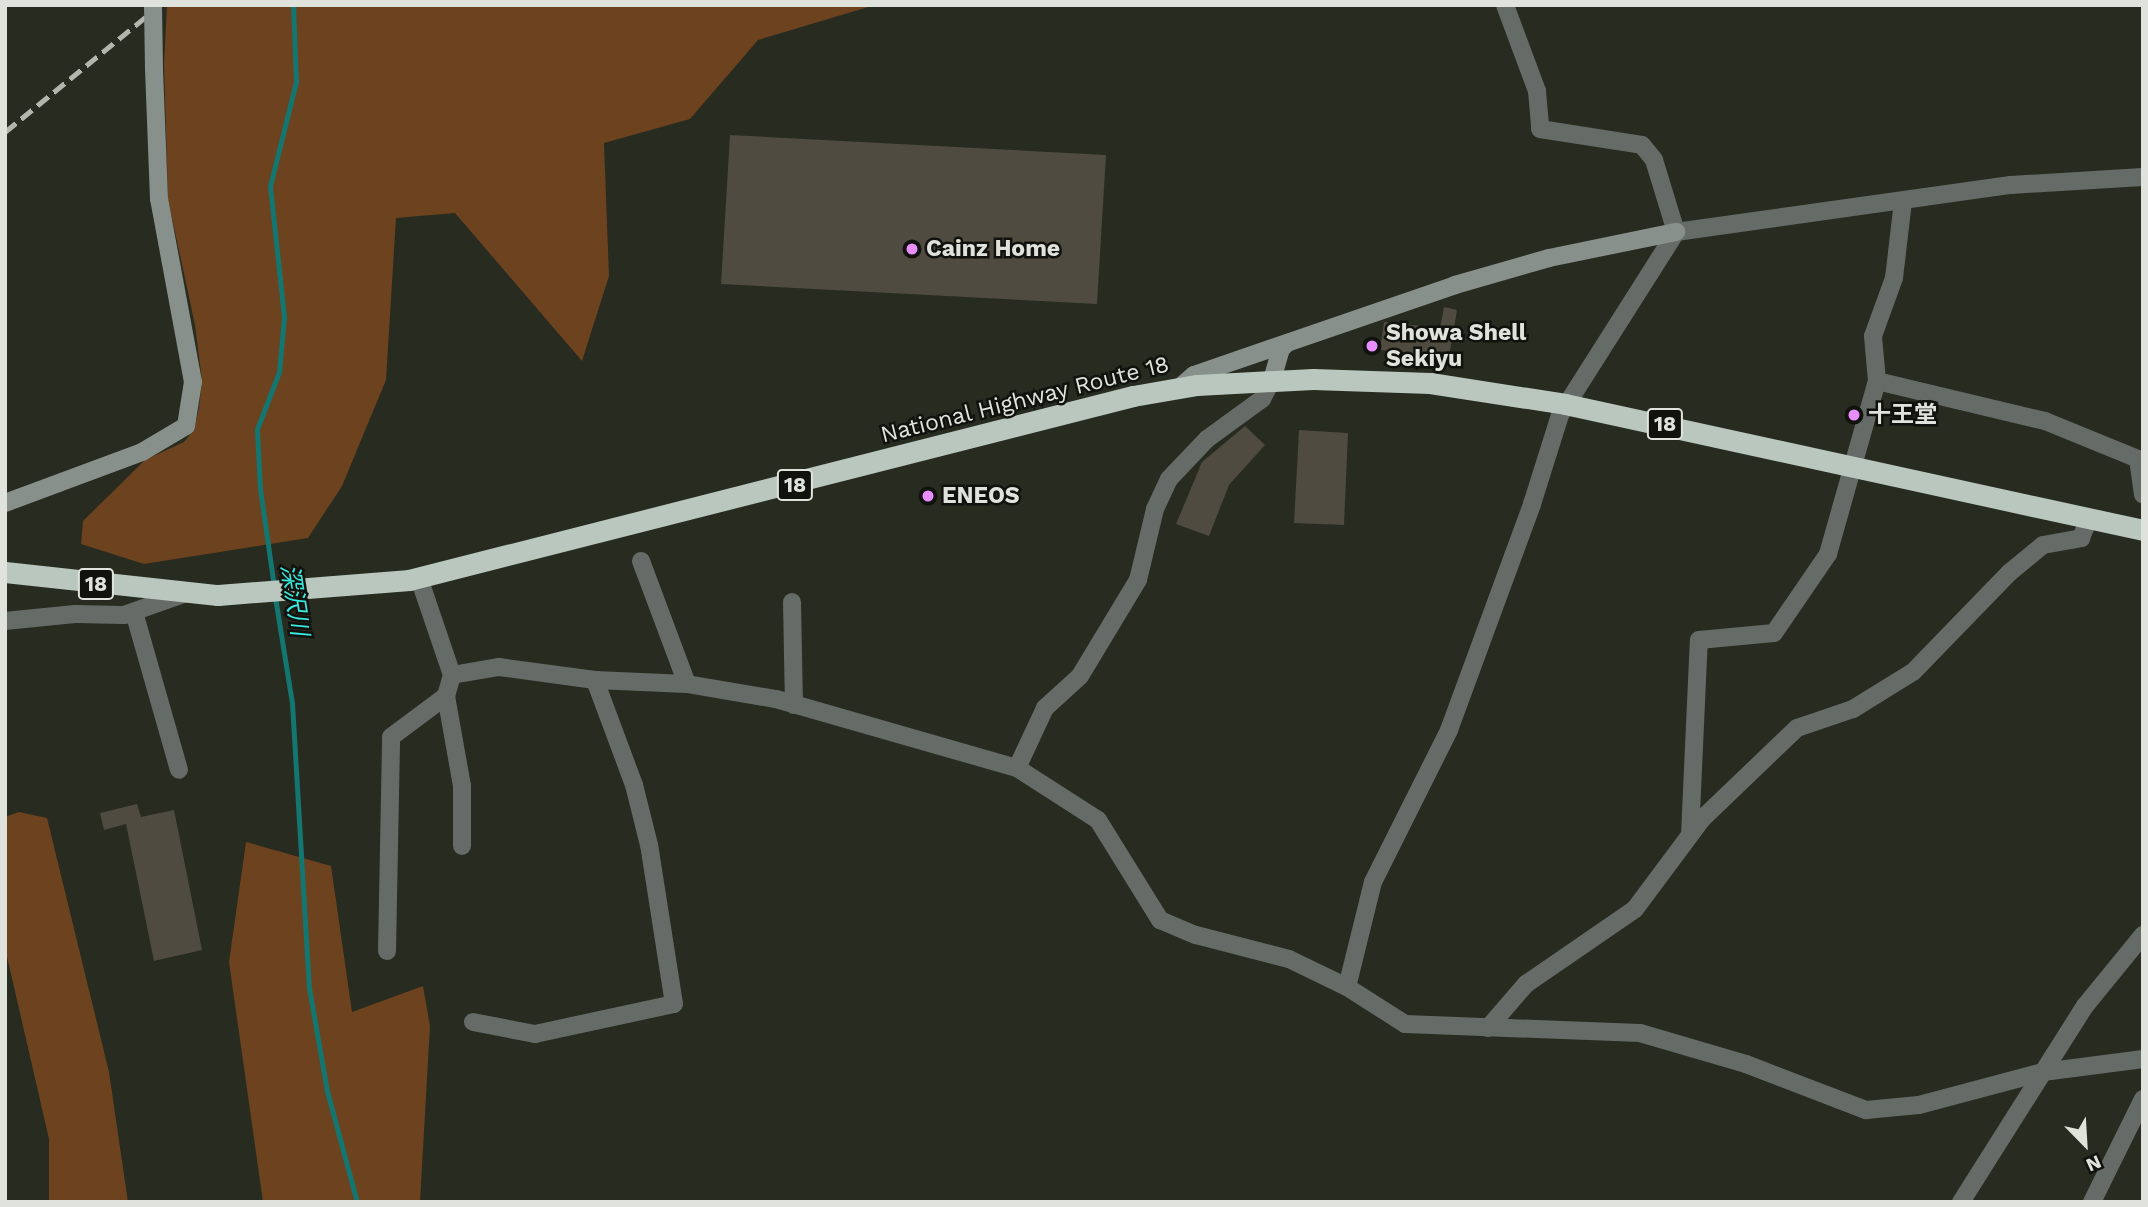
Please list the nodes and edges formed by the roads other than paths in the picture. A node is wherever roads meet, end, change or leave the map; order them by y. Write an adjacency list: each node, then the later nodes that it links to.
1 (153, 5): 14 (street, bridge)
2 (1504, 5): 5 (street)
3 (2143, 177): 4 (street)
4 (1903, 201): 5 (street); 8 (street)
5 (1676, 232): 6 (street); 10 (street)
6 (1287, 343): 7 (street); 9 (street)
7 (1272, 380): 9 (highway, National Highway Route 18 / 18); 10 (highway, National Highway Route 18 / 18); 29 (street)
8 (1877, 381): 11 (street); 12 (street)
9 (1179, 388): 19 (highway, National Highway Route 18 / 18)
10 (1565, 404): 12 (highway, National Highway Route 18 / 18); 35 (street)
11 (2140, 461): 13 (street)
12 (1850, 465): 15 (highway, National Highway Route 18 / 18); 31 (street)
13 (2143, 495)
14 (5, 503)
15 (2088, 518): 16 (highway, National Highway Route 18 / 18); 31 (street)
16 (2143, 530)
17 (641, 561): 26 (street)
18 (5, 572): 20 (highway, National Highway Route 18 / 18)
19 (414, 579): 20 (highway, National Highway Route 18 / 18); 24 (street)
20 (186, 593): 22 (street)
21 (792, 602): 28 (street)
22 (134, 612): 23 (street); 30 (street)
23 (5, 621)
24 (453, 675): 25 (street); 27 (street)
25 (595, 680): 26 (street); 36 (street)
26 (687, 684): 28 (street)
27 (446, 696): 32 (street); 34 (street)
28 (794, 705): 29 (street)
29 (1017, 768): 35 (street)
30 (179, 770)
31 (1690, 835): 37 (street)
32 (462, 846)
33 (2143, 935): 39 (street)
34 (387, 951)
35 (1347, 987): 37 (street)
36 (473, 1022)
37 (1488, 1028): 39 (street)
38 (2143, 1059): 39 (street)
39 (2043, 1073): 41 (street)
40 (2143, 1099): 42 (street)
41 (1961, 1202)
42 (2092, 1202)

